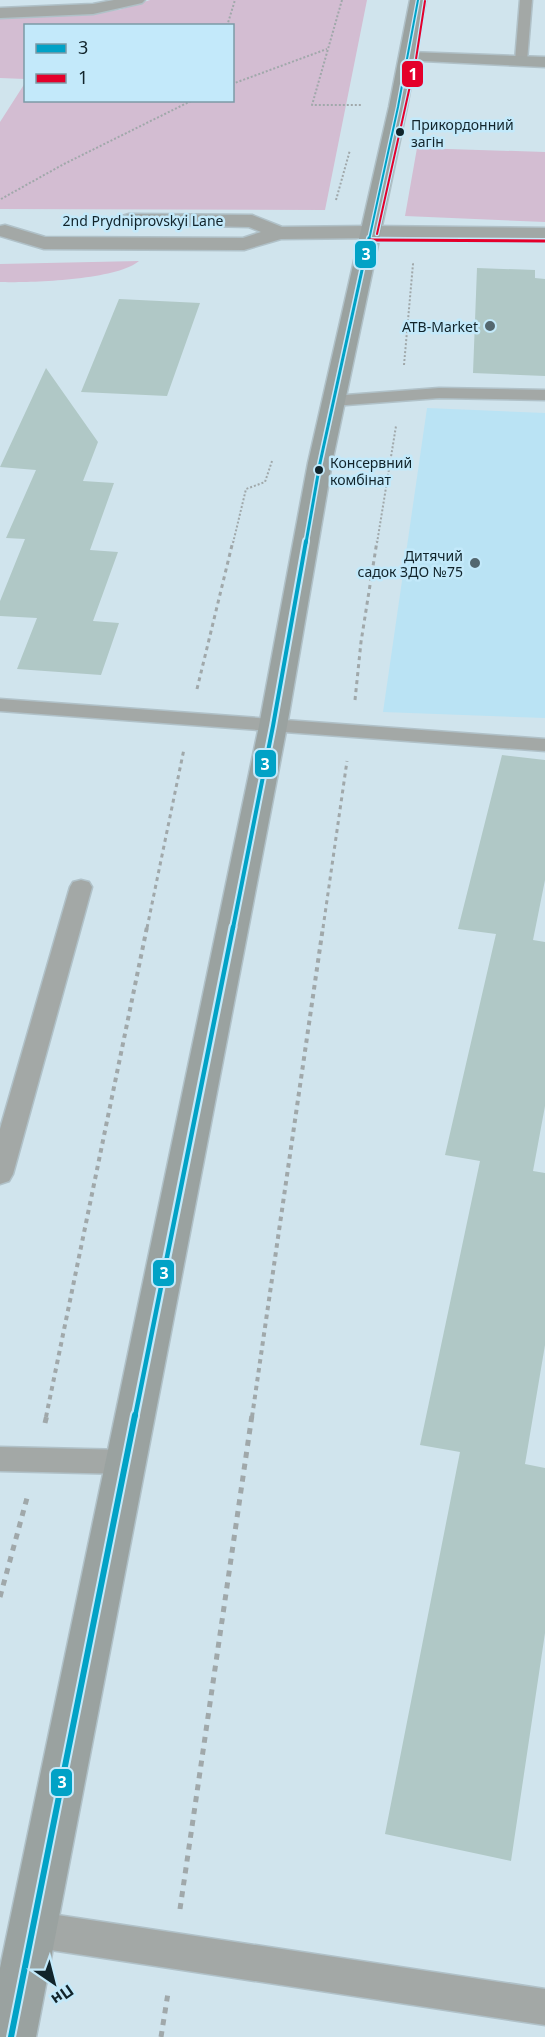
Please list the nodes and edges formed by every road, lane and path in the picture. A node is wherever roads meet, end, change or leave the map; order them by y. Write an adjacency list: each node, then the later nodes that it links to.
1 (137, 0): 6 (street)
2 (234, 0): 7 (path)
3 (342, 0): 8 (path)
4 (418, 0): 9 (main road)
5 (526, 0): 10 (lane)
6 (0, 13)
7 (228, 24)
8 (328, 49): 12 (path); 14 (path)
9 (409, 57): 10 (main road); 19 (main road)
10 (521, 61): 11 (main road)
11 (545, 62)
12 (234, 83)
13 (189, 102): 15 (path)
14 (362, 105)
15 (0, 200)
16 (109, 220): 20 (street, 2nd Prydniprovskyi Lane)
17 (38, 223): 18 (street, 2nd Prydniprovskyi Lane)
18 (2, 231): 20 (street, 2nd Prydniprovskyi Lane)
19 (370, 232): 20 (street, 2nd Prydniprovskyi Lane); 21 (main road); 25 (main road)
20 (279, 233)
21 (545, 234)
22 (403, 264): 24 (path)
23 (545, 395): 24 (lane)
24 (401, 396): 25 (lane); 30 (path)
25 (333, 401): 29 (main road)
26 (272, 461): 28 (path)
27 (0, 705): 28 (lane)
28 (190, 720): 29 (lane); 35 (path)
29 (273, 726): 30 (lane); 36 (main road)
30 (351, 732): 31 (lane); 39 (path)
31 (545, 745)
32 (81, 887): 33 (lane)
33 (0, 1174)
34 (0, 1459): 35 (lane)
35 (37, 1461): 36 (lane); 37 (path)
36 (127, 1462): 38 (main road)
37 (0, 1597)
38 (31, 1929): 39 (lane); 41 (main road)
39 (174, 1950): 40 (lane); 42 (path)
40 (545, 2007)
41 (11, 2037)
42 (161, 2037)

